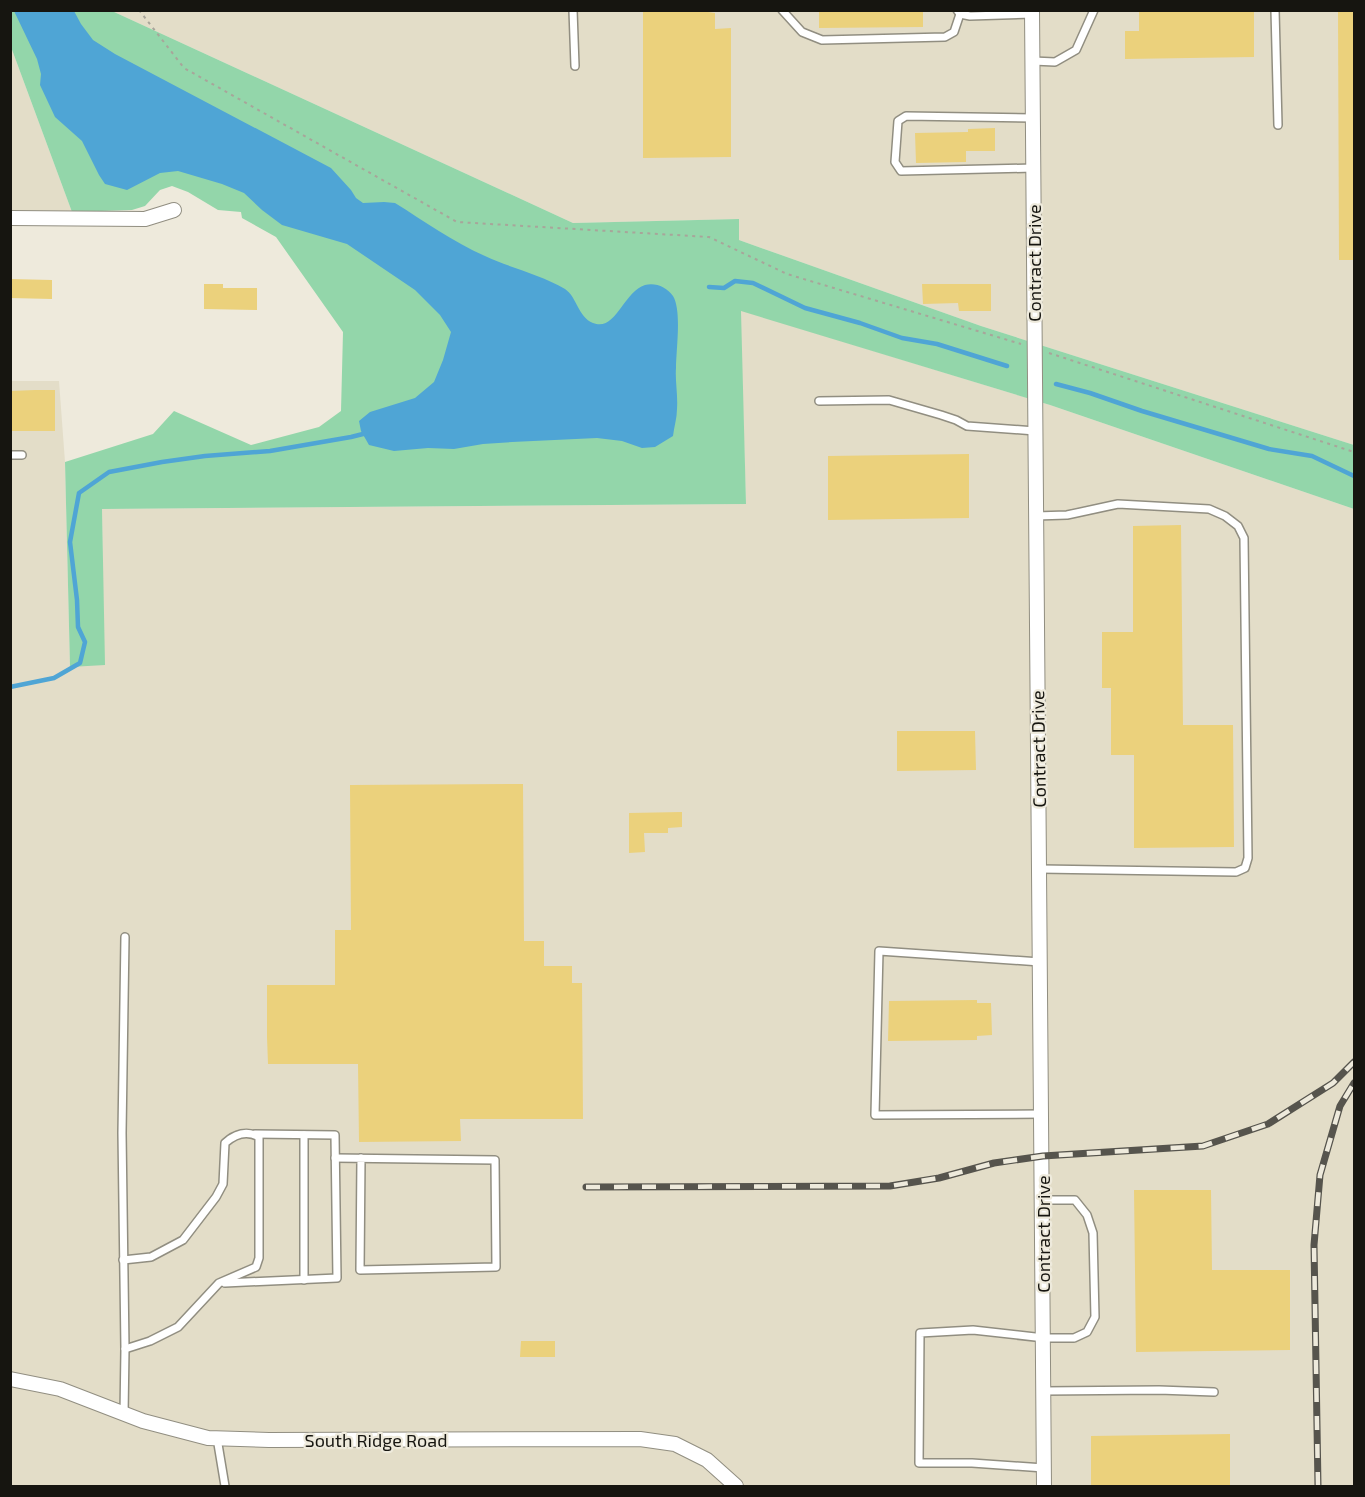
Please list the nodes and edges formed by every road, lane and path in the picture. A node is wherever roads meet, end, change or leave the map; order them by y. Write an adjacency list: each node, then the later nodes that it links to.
1 (139, 10): 15 (path)
2 (573, 10): 9 (lane)
3 (782, 10): 6 (lane)
4 (1094, 10): 8 (lane)
5 (1275, 10): 11 (lane)
6 (958, 12): 7 (lane)
7 (1032, 12): 8 (street, Contract Drive)
8 (1033, 61): 10 (street, Contract Drive)
9 (575, 66)
10 (1033, 118): 12 (street, Contract Drive); 12 (lane)
11 (1278, 125)
12 (1033, 168): 15 (street, Contract Drive)
13 (174, 210): 14 (street)
14 (10, 218)
15 (1034, 348): 17 (street, Contract Drive); 18 (path)
16 (819, 401): 17 (lane)
17 (1035, 431): 21 (street, Contract Drive)
18 (1354, 452)
19 (10, 455): 20 (lane)
20 (22, 455)
21 (1036, 516): 22 (street, Contract Drive); 22 (lane)
22 (1040, 869): 24 (street, Contract Drive)
23 (125, 937): 31 (lane)
24 (1041, 962): 25 (street, Contract Drive); 25 (lane)
25 (1042, 1114): 30 (street, Contract Drive)
26 (253, 1134): 27 (lane); 31 (lane); 33 (lane)
27 (304, 1135): 28 (lane); 32 (lane)
28 (335, 1158): 29 (lane); 32 (lane)
29 (361, 1158): 29 (lane)
30 (1043, 1200): 34 (street, Contract Drive); 34 (lane)
31 (123, 1260): 35 (lane)
32 (304, 1280): 33 (lane)
33 (219, 1283): 35 (lane)
34 (1044, 1338): 37 (street, Contract Drive); 41 (lane)
35 (125, 1349): 39 (lane)
36 (10, 1379): 39 (street, South Ridge Road)
37 (1044, 1391): 38 (lane); 41 (street, Contract Drive)
38 (1214, 1392)
39 (124, 1414): 40 (street, South Ridge Road)
40 (218, 1438): 42 (lane); 43 (street, South Ridge Road)
41 (1044, 1468): 44 (street, Contract Drive)
42 (225, 1486)
43 (736, 1486)
44 (1044, 1486)

